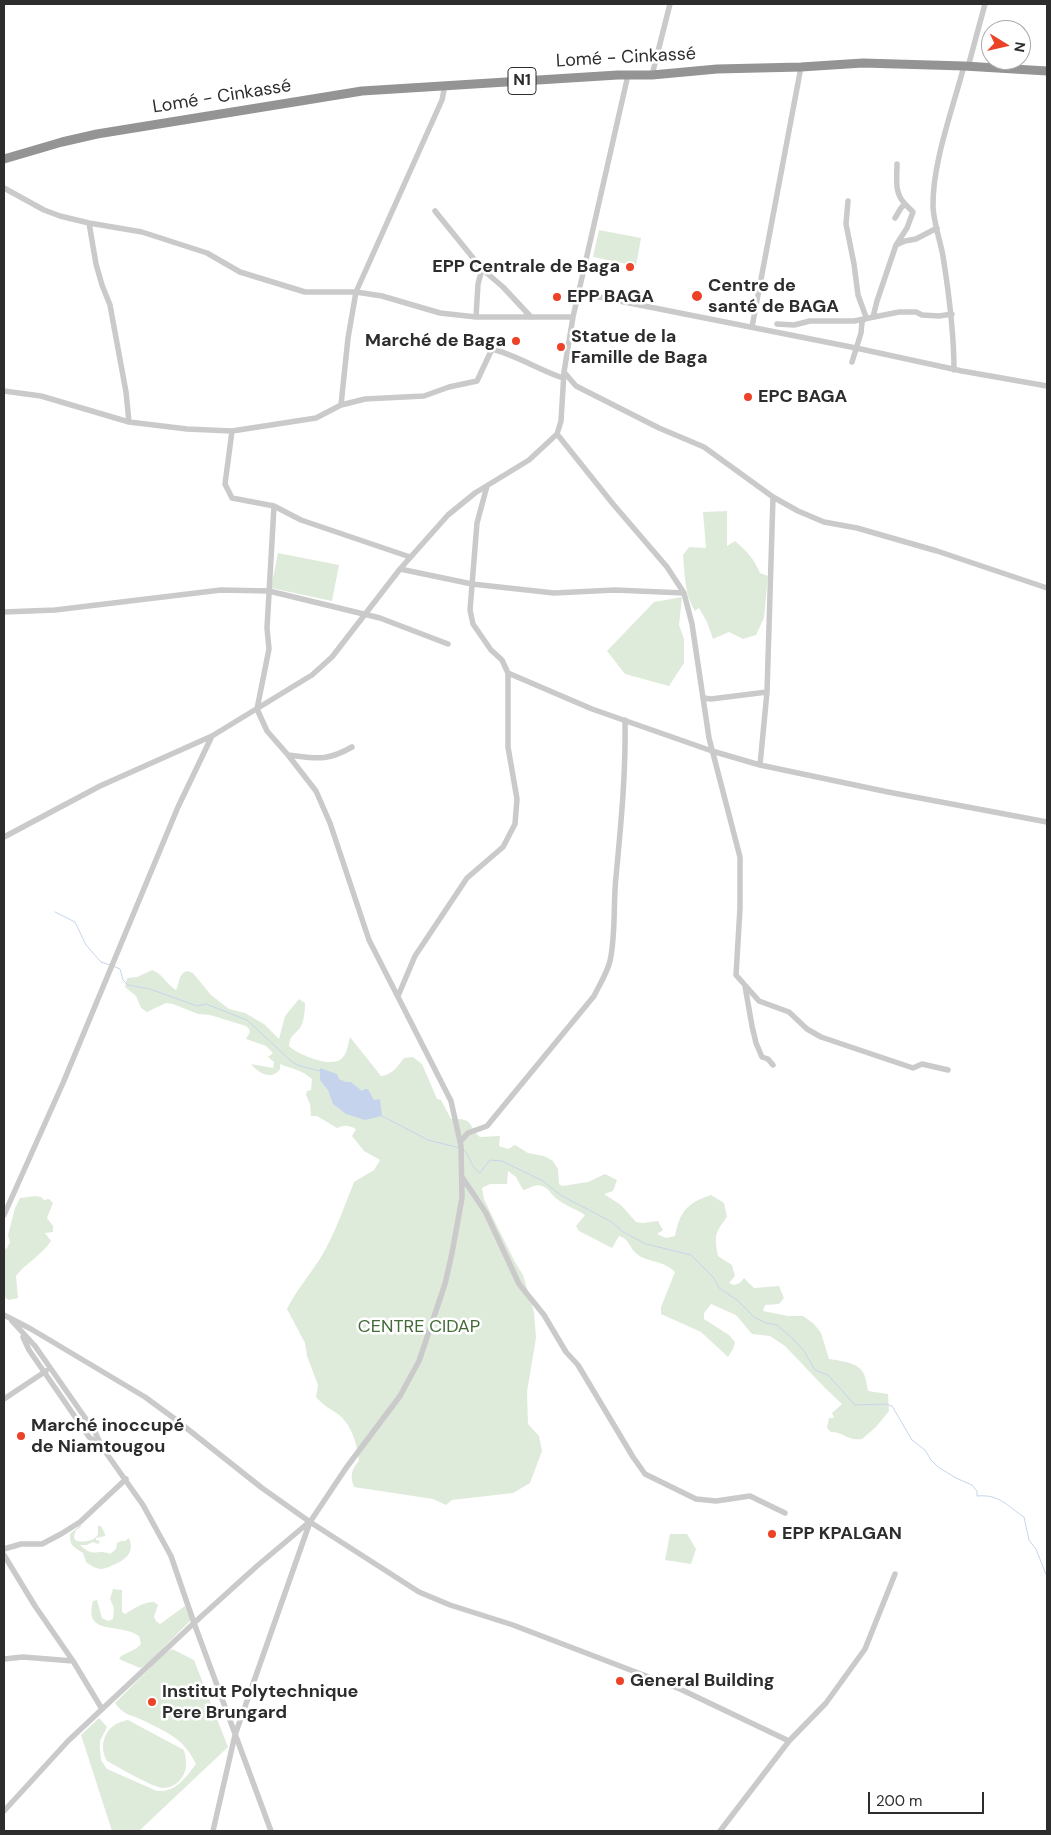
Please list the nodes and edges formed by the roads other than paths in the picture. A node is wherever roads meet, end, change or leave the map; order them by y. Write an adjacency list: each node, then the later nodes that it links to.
1 (670, 4): 7 (street)
2 (985, 4): 3 (street)
3 (966, 66): 4 (highway, Lomé - Cinkassé / N1); 5 (highway, Lomé - Cinkassé / N1); 17 (street)
4 (801, 67): 7 (highway, Lomé - Cinkassé / N1); 29 (street)
5 (1047, 71)
6 (628, 75): 7 (highway, Lomé - Cinkassé / N1); 8 (highway, Lomé - Cinkassé / N1); 21 (street)
7 (652, 75)
8 (445, 85): 9 (highway, Lomé - Cinkassé / N1); 20 (street)
9 (4, 159)
10 (897, 164): 13 (street)
11 (4, 188): 16 (street)
12 (848, 201): 27 (street)
13 (905, 204): 15 (street); 18 (street)
14 (435, 211): 19 (street)
15 (895, 218)
16 (89, 223): 20 (street); 37 (street)
17 (937, 228): 18 (street); 22 (street)
18 (896, 246): 26 (street)
19 (482, 269): 23 (street); 24 (street)
20 (356, 292): 23 (street); 36 (street)
21 (579, 293): 25 (street); 29 (street)
22 (952, 314): 26 (street); 32 (street)
23 (476, 317): 24 (street)
24 (530, 317): 25 (street)
25 (573, 317): 33 (street)
26 (873, 317): 27 (street)
27 (865, 319): 28 (street); 30 (street)
28 (776, 324)
29 (752, 327): 30 (street)
30 (856, 348): 31 (street); 32 (street)
31 (852, 362)
32 (954, 370): 34 (street)
33 (564, 375): 36 (street); 39 (street); 41 (street)
34 (1047, 386)
35 (4, 391): 37 (street)
36 (341, 405): 38 (street)
37 (129, 422): 38 (street)
38 (232, 432): 42 (street)
39 (557, 434): 40 (street); 48 (street)
40 (487, 486): 43 (street); 45 (street)
41 (774, 497): 46 (street); 53 (street)
42 (274, 506): 43 (street); 47 (street)
43 (410, 557): 44 (street)
44 (400, 569): 45 (street); 50 (street)
45 (472, 584): 48 (street); 52 (street)
46 (1047, 588)
47 (269, 591): 49 (street); 50 (street); 55 (street)
48 (684, 593): 54 (street)
49 (4, 612)
50 (365, 613): 51 (street); 55 (street)
51 (448, 644)
52 (508, 672): 56 (street); 65 (street)
53 (767, 692): 54 (street); 61 (street)
54 (704, 698): 59 (street)
55 (257, 709): 57 (street); 60 (street)
56 (625, 720): 59 (street); 68 (street)
57 (212, 736): 63 (street); 70 (street)
58 (352, 747): 60 (street)
59 (712, 751): 61 (street); 64 (street)
60 (288, 755): 65 (street)
61 (760, 765): 62 (street)
62 (1047, 822)
63 (4, 837)
64 (746, 986): 66 (street); 67 (street)
65 (398, 996): 68 (street)
66 (773, 1065)
67 (948, 1070)
68 (461, 1146): 69 (street)
69 (462, 1177): 80 (street); 81 (street)
70 (4, 1214)
71 (4, 1315): 72 (street)
72 (10, 1319): 73 (street); 81 (street)
73 (47, 1370): 74 (street); 75 (street)
74 (4, 1399)
75 (70, 1402): 76 (street); 77 (street)
76 (90, 1425): 77 (street); 78 (street)
77 (84, 1428): 78 (street)
78 (102, 1447): 79 (street)
79 (126, 1479): 82 (street); 85 (street)
80 (785, 1513)
81 (310, 1522): 85 (street); 89 (street); 90 (street)
82 (4, 1549)
83 (4, 1555): 87 (street)
84 (894, 1574): 90 (street)
85 (194, 1623): 88 (street); 89 (street)
86 (4, 1659): 87 (street)
87 (73, 1661): 88 (street)
88 (102, 1709): 91 (street)
89 (235, 1735): 92 (street); 93 (street)
90 (789, 1741): 94 (street)
91 (4, 1811)
92 (213, 1831)
93 (271, 1831)
94 (720, 1831)

